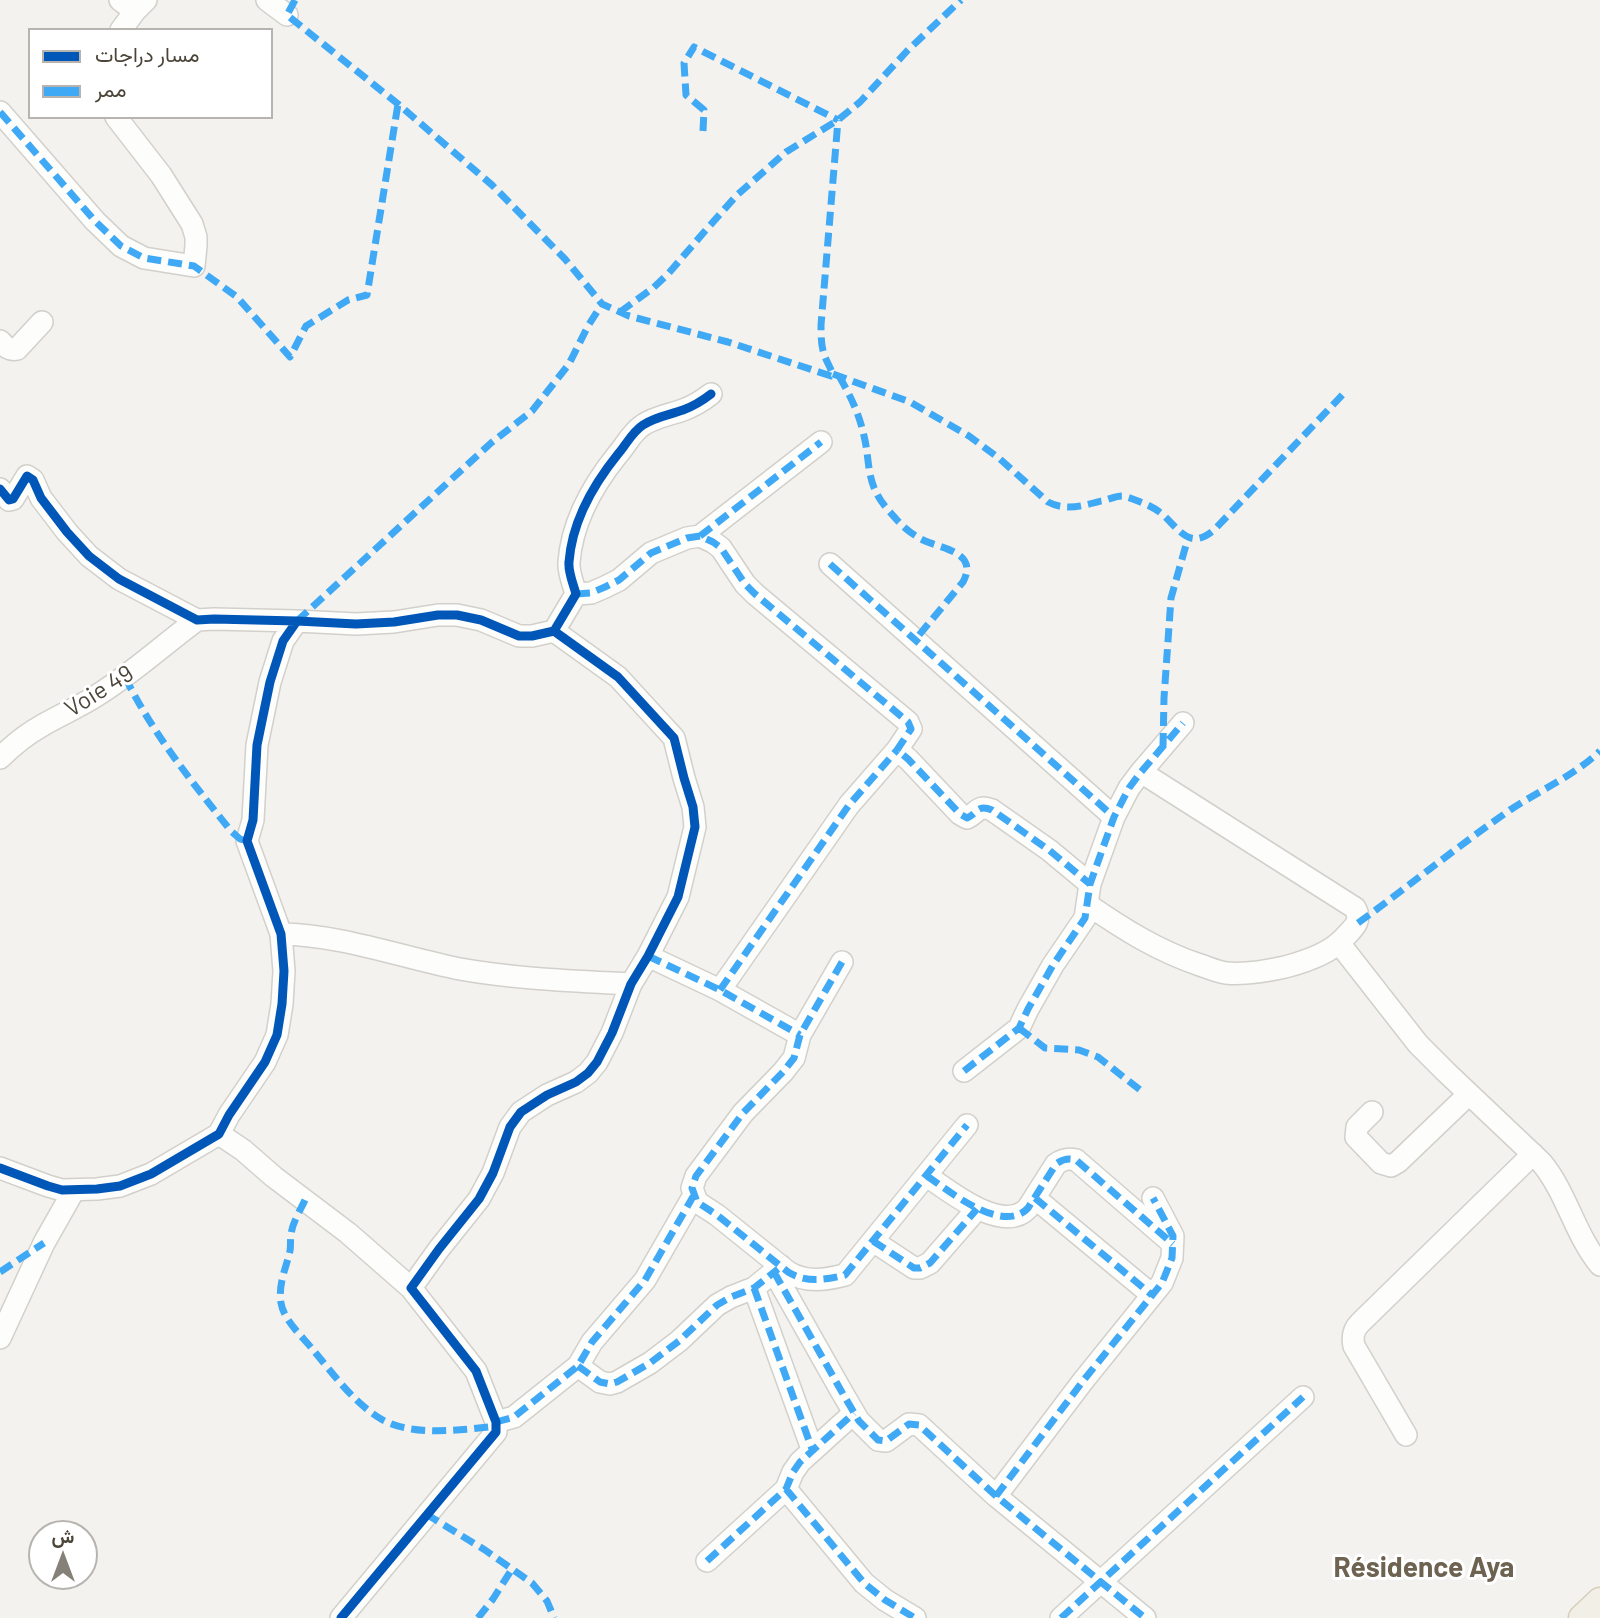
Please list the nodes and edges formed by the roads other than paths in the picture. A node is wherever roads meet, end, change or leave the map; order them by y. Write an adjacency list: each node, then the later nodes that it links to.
1 (267, 0): 3 (street)
2 (134, 4): 4 (street)
3 (287, 15)
4 (122, 28)
5 (0, 112): 6 (street)
6 (118, 119)
7 (42, 322): 8 (street)
8 (0, 341)
9 (711, 394): 14 (street)
10 (821, 442): 12 (street)
11 (0, 489): 15 (street)
12 (700, 536): 14 (street); 19 (street)
13 (830, 564): 22 (street)
14 (576, 593): 17 (street)
15 (197, 620): 16 (street); 20 (street, Voie 49)
16 (297, 621): 17 (street); 24 (street)
17 (554, 631): 26 (street)
18 (1183, 723): 21 (street)
19 (897, 750): 23 (street); 29 (street)
20 (0, 758)
21 (1141, 772): 22 (street); 25 (street)
22 (1114, 817): 23 (street)
23 (1088, 894): 25 (street); 31 (street)
24 (281, 934): 28 (street); 35 (street)
25 (1339, 943): 32 (street)
26 (648, 956): 28 (street); 29 (street)
27 (842, 962): 30 (street)
28 (631, 984): 49 (street)
29 (720, 990): 30 (street)
30 (800, 1035): 40 (street)
31 (964, 1071)
32 (1469, 1094): 33 (street); 36 (street)
33 (1372, 1112)
34 (967, 1125): 38 (street)
35 (219, 1134): 39 (street); 49 (street)
36 (1534, 1154): 46 (street); 56 (street)
37 (0, 1168): 39 (street)
38 (926, 1176): 43 (street); 44 (street)
39 (74, 1190): 51 (street)
40 (694, 1195): 47 (street); 52 (street)
41 (1035, 1198): 43 (street); 45 (street); 50 (street)
42 (1153, 1198): 45 (street)
43 (977, 1209): 44 (street)
44 (873, 1241): 47 (street)
45 (1173, 1244): 50 (street)
46 (1600, 1265)
47 (777, 1269): 48 (street); 54 (street)
48 (754, 1288): 52 (street); 57 (street)
49 (411, 1289): 55 (street)
50 (1152, 1295): 59 (street)
51 (0, 1338)
52 (578, 1366): 55 (street)
53 (1303, 1397): 61 (street)
54 (854, 1413): 57 (street); 59 (street)
55 (496, 1422): 63 (street)
56 (1406, 1435)
57 (812, 1449): 58 (street)
58 (786, 1489): 60 (street); 64 (street)
59 (996, 1496): 61 (street)
60 (707, 1560)
61 (1101, 1581): 65 (street); 66 (street)
62 (1600, 1601): 67 (main road)
63 (341, 1618)
64 (915, 1618)
65 (1061, 1618)
66 (1145, 1618)
67 (1582, 1618)

